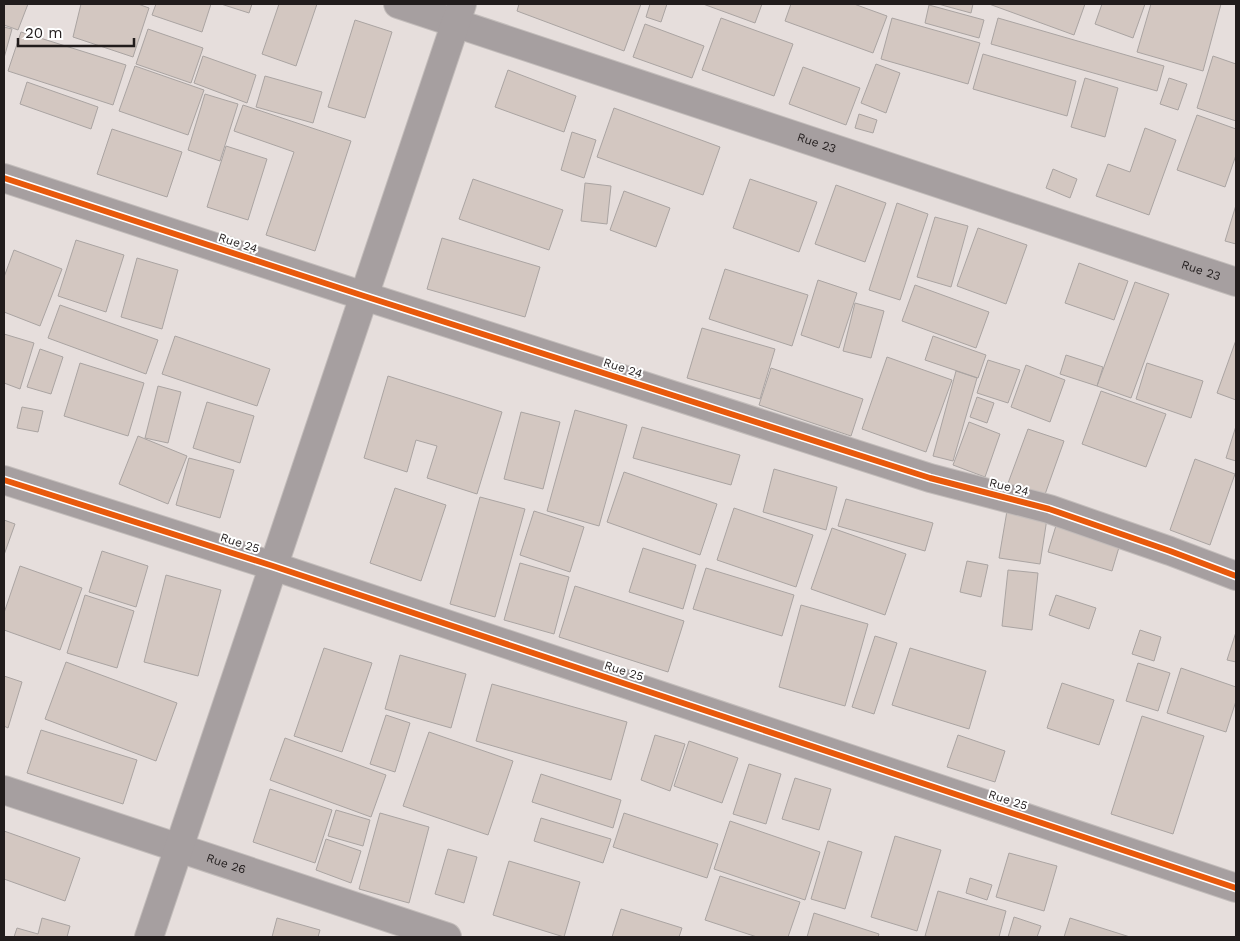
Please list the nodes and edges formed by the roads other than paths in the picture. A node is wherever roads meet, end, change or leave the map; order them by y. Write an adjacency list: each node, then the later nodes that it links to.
1 (398, 4): 2 (street, Rue 23)
2 (458, 13): 4 (street, Rue 23); 5 (street)
3 (4, 178): 5 (street, Rue 24)
4 (1236, 282)
5 (364, 296): 7 (street); 8 (street, Rue 24)
6 (4, 480): 7 (street, Rue 25)
7 (273, 566): 10 (street); 11 (street, Rue 25)
8 (1236, 576)
9 (4, 790): 10 (street, Rue 26)
10 (179, 848): 12 (street); 13 (street, Rue 26)
11 (1236, 888)
12 (149, 937)
13 (448, 937)

